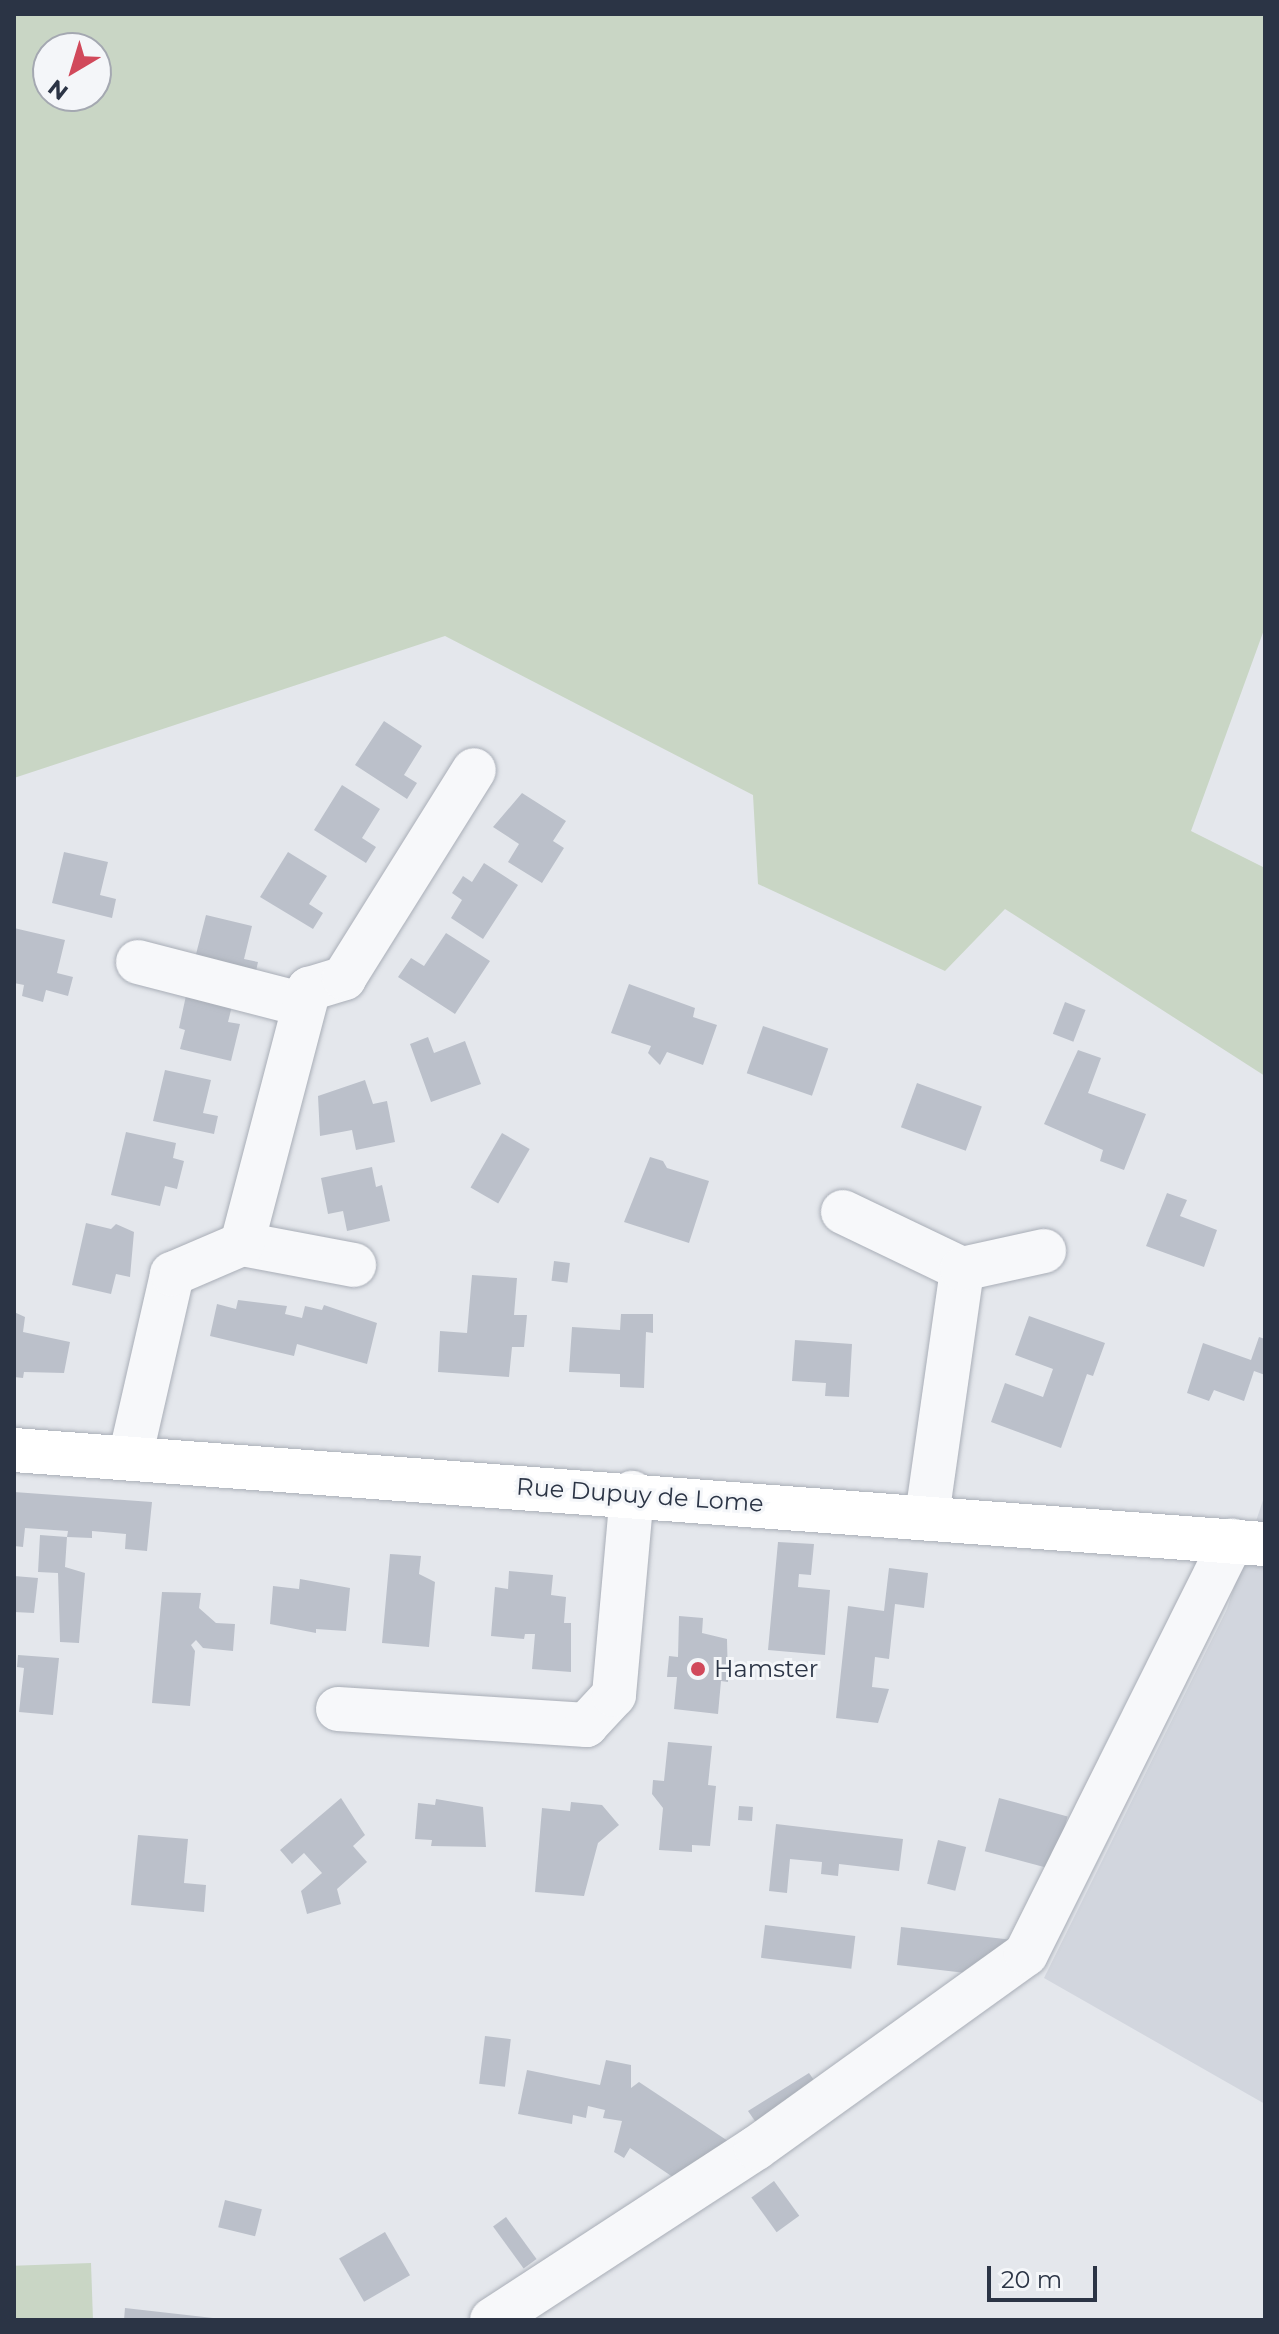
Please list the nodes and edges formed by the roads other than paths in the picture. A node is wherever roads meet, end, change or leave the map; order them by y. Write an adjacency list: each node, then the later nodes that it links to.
1 (474, 770): 3 (street)
2 (138, 962): 3 (street)
3 (304, 1005): 5 (street)
4 (843, 1212): 8 (street)
5 (242, 1244): 7 (street); 10 (street)
6 (1044, 1251): 8 (street)
7 (354, 1265)
8 (962, 1269): 12 (street)
9 (14, 1450): 10 (street, Rue Dupuy de Lome)
10 (130, 1458): 11 (street, Rue Dupuy de Lome)
11 (632, 1493): 12 (street, Rue Dupuy de Lome); 14 (street)
12 (927, 1516): 13 (street, Rue Dupuy de Lome)
13 (1248, 1542): 15 (street)
14 (338, 1709)
15 (492, 2320)

